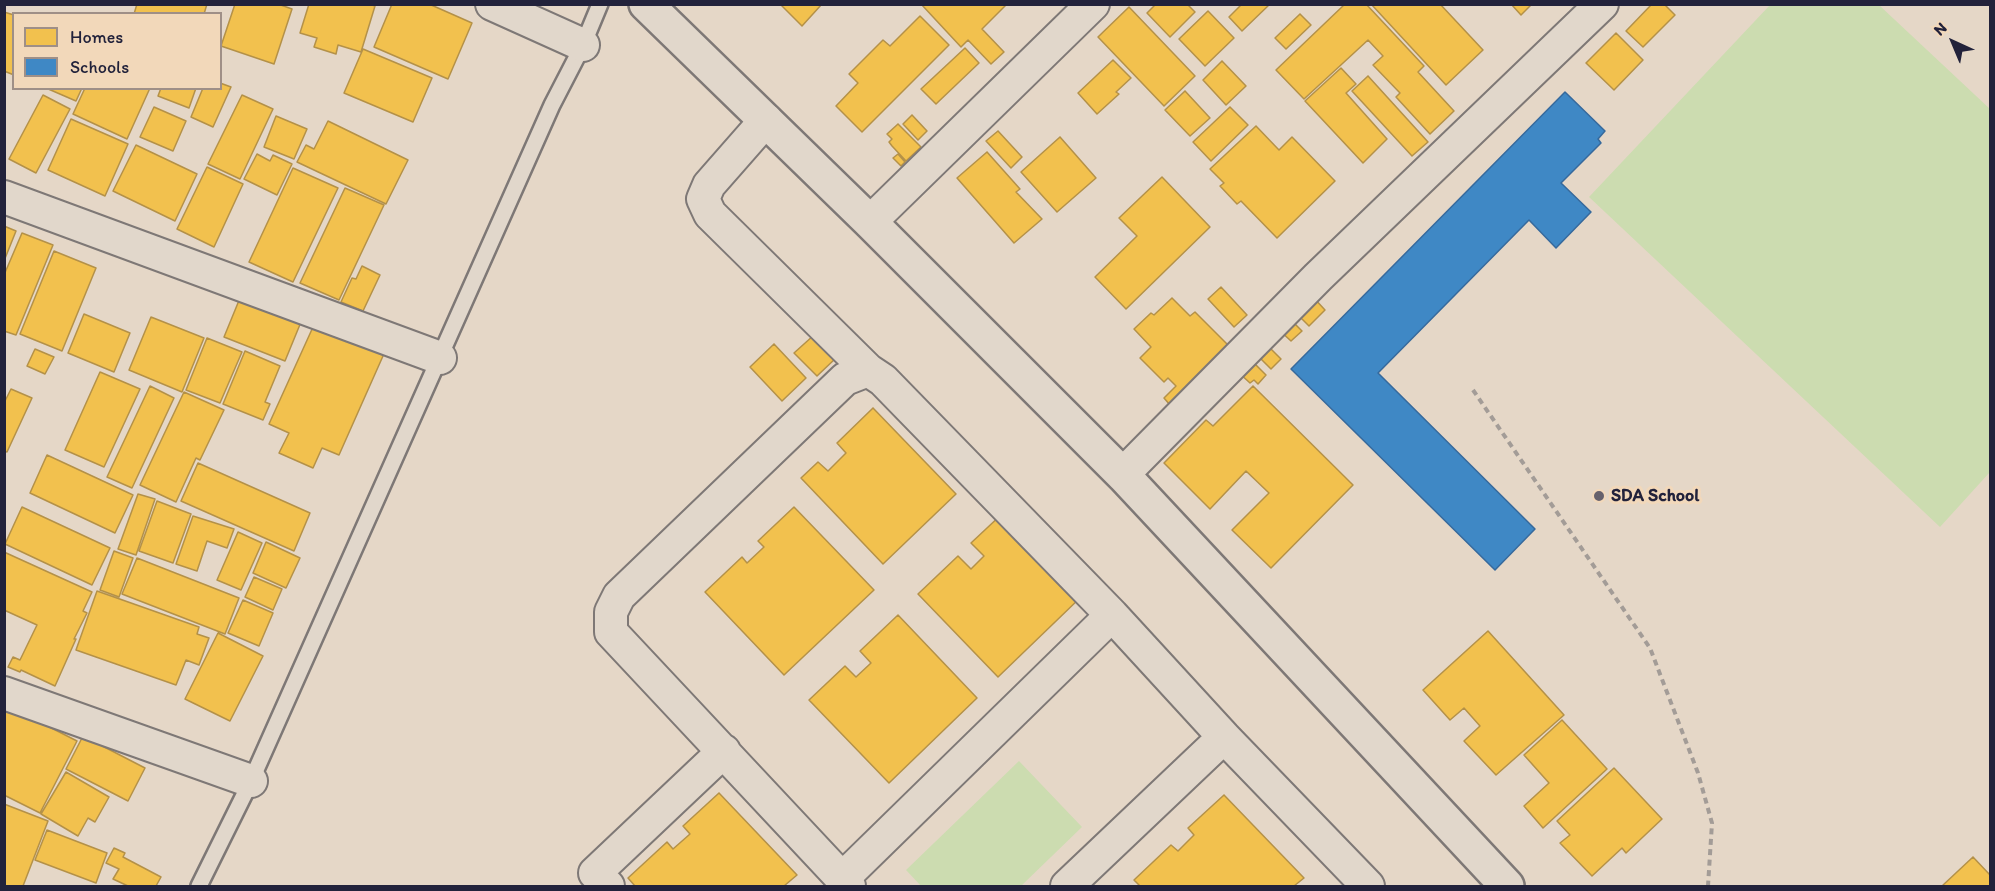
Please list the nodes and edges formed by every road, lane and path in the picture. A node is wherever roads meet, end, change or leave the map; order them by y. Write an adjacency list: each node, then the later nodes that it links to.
1 (492, 4): 6 (street)
2 (600, 4): 6 (lane)
3 (646, 4): 7 (street)
4 (1093, 4): 9 (street)
5 (1602, 4): 13 (street)
6 (583, 45): 10 (lane)
7 (766, 120): 9 (street); 11 (street)
8 (4, 197): 10 (street)
9 (870, 222): 13 (street)
10 (440, 358): 18 (lane)
11 (868, 370): 14 (street); 17 (street)
12 (1473, 390): 25 (path)
13 (1124, 476): 24 (street)
14 (1112, 615): 16 (street); 19 (street)
15 (4, 693): 18 (street)
16 (1224, 737): 22 (street); 23 (street)
17 (724, 751): 19 (street); 21 (street)
18 (251, 781): 20 (lane)
19 (845, 883)
20 (199, 886)
21 (608, 886)
22 (1067, 886)
23 (1368, 886)
24 (1507, 886)
25 (1707, 886)

